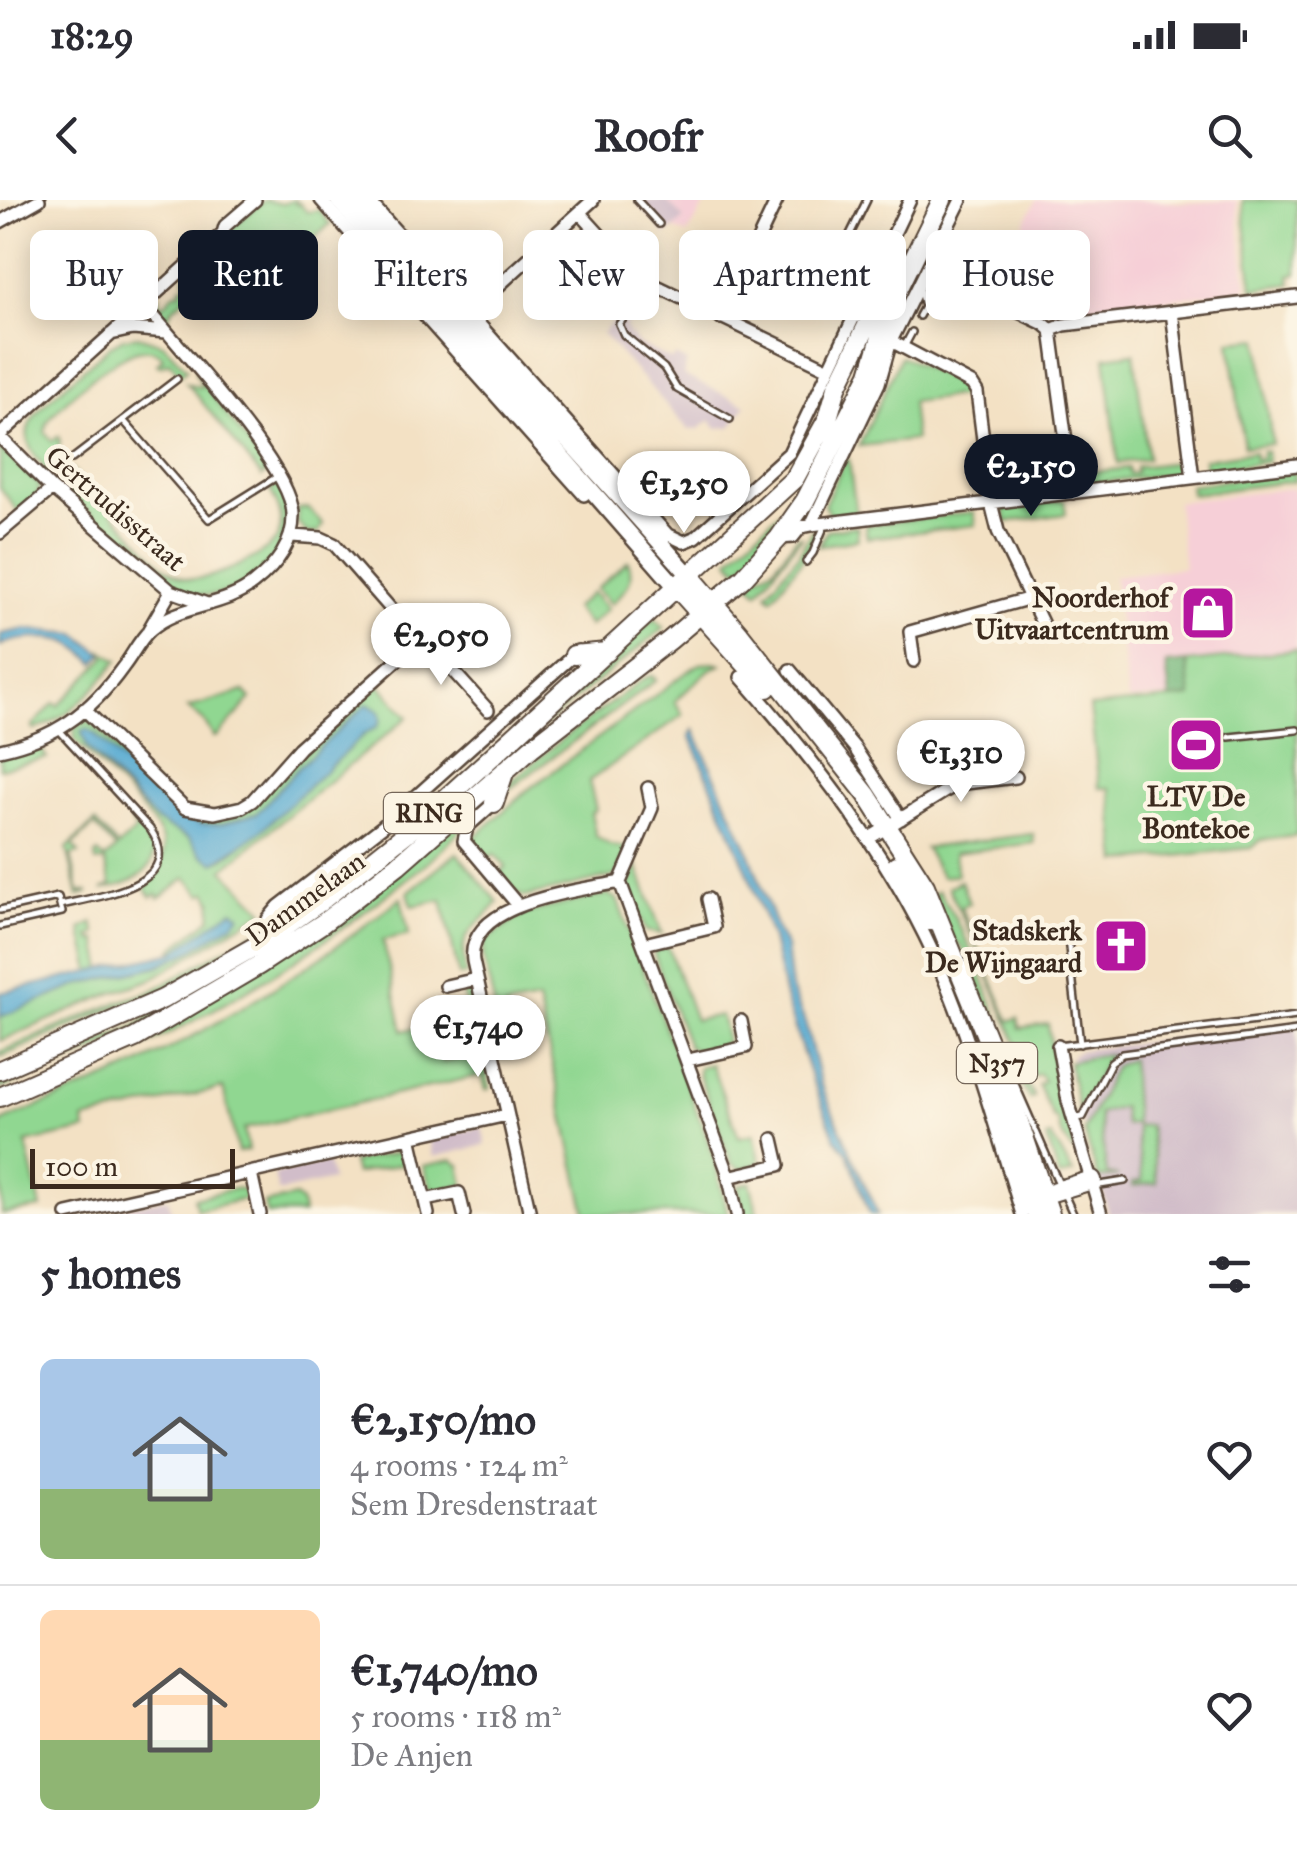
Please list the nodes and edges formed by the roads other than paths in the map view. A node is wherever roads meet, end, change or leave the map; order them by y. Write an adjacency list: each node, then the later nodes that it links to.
1 (39, 200): 15 (street)
2 (254, 200): 23 (street)
3 (321, 200): 32 (street)
4 (368, 200): 32 (street)
5 (593, 200): 14 (street)
6 (637, 200): 16 (lane)
7 (778, 200): 18 (street)
8 (867, 200): 19 (lane)
9 (910, 200): 41 (street)
10 (928, 200): 38 (main road, RING)
11 (942, 200): 40 (main road, RING)
12 (960, 200): 20 (street)
13 (345, 201): 32 (main road)
14 (577, 208): 17 (street); 32 (street)
15 (0, 222)
16 (659, 224)
17 (596, 230)
18 (764, 230)
19 (852, 230)
20 (946, 230)
21 (926, 272): 22 (street)
22 (918, 286): 26 (lane); 37 (street)
23 (158, 292)
24 (1297, 297): 25 (street)
25 (1172, 312): 33 (street); 50 (street)
26 (919, 316)
27 (126, 320): 36 (street)
28 (157, 320): 34 (street)
29 (623, 320): 44 (lane)
30 (725, 320): 41 (street)
31 (1036, 320): 33 (street)
32 (455, 324): 54 (main road); 61 (main road)
33 (1051, 330): 52 (street)
34 (166, 332): 36 (street); 49 (street)
35 (912, 332): 39 (lane)
36 (109, 335): 46 (street)
37 (891, 341): 39 (street); 40 (street)
38 (860, 343): 40 (main road); 43 (main road, RING)
39 (904, 347): 53 (street)
40 (878, 363): 56 (street); 59 (main road, RING)
41 (829, 369): 43 (street)
42 (177, 380): 45 (lane)
43 (825, 396): 54 (street); 61 (main road, RING)
44 (730, 419)
45 (123, 420): 47 (lane); 49 (lane)
46 (0, 436): 51 (street, Gertrudisstraat)
47 (72, 459)
48 (1297, 465): 50 (street)
49 (278, 476): 58 (street)
50 (1193, 478): 52 (street)
51 (52, 489): 57 (street); 62 (street, Gertrudisstraat)
52 (1074, 493): 53 (street)
53 (991, 503): 55 (street); 63 (street)
54 (636, 509): 61 (main road)
55 (825, 524): 56 (street); 60 (lane)
56 (811, 525): 59 (street)
57 (0, 533)
58 (292, 536): 64 (street); 68 (street)
59 (779, 538): 65 (main road, RING)
60 (806, 562)
61 (683, 582): 65 (main road, N357); 70 (main road, Dammelaan / RING)
62 (170, 590): 64 (street, Gertrudisstraat); 67 (street)
63 (1030, 598): 66 (street); 71 (street)
64 (207, 604): 67 (street)
65 (707, 608): 73 (main road, N357); 81 (main road, Dammelaan / RING); 86 (main road, N357)
66 (1045, 628)
67 (148, 631): 74 (street)
68 (409, 641): 74 (street); 75 (street)
69 (578, 652): 70 (main road); 92 (street, Dammelaan)
70 (608, 652): 95 (main road, Dammelaan / RING)
71 (914, 660)
72 (790, 670): 73 (main road); 86 (street)
73 (769, 674): 86 (main road, N357)
74 (84, 709): 76 (street)
75 (488, 710)
76 (60, 730): 80 (street); 90 (lane)
77 (1297, 730): 79 (lane)
78 (932, 734): 83 (street)
79 (1229, 737)
80 (0, 750)
81 (506, 770): 85 (main road); 107 (main road, Dammelaan / RING)
82 (1016, 777): 83 (street)
83 (957, 784): 86 (street)
84 (648, 788): 87 (street)
85 (494, 803): 89 (street)
86 (884, 830): 97 (main road, N357); 97 (street)
87 (620, 882): 89 (street); 96 (street)
88 (708, 899): 96 (street)
89 (517, 904): 98 (street)
90 (60, 905): 91 (lane); 93 (lane)
91 (0, 910)
92 (268, 920): 95 (main road)
93 (0, 926)
94 (1068, 939): 103 (lane)
95 (260, 942): 106 (main road, Dammelaan / RING)
96 (644, 944): 105 (street)
97 (944, 949): 117 (main road, N357); 117 (main road, N357)
98 (477, 979): 99 (street); 108 (street)
99 (446, 986)
100 (1297, 1016): 103 (lane)
101 (740, 1021): 105 (street)
102 (1297, 1031): 109 (lane)
103 (1080, 1044): 104 (lane)
104 (1058, 1046): 109 (street)
105 (688, 1060): 113 (street)
106 (0, 1070)
107 (0, 1096)
108 (507, 1115): 110 (street); 123 (street)
109 (1074, 1119): 115 (street)
110 (410, 1137): 112 (street); 116 (street)
111 (773, 1139): 113 (street)
112 (251, 1173): 118 (street); 120 (street)
113 (728, 1177): 124 (street)
114 (1125, 1181): 115 (lane)
115 (1092, 1183): 117 (main road); 127 (street)
116 (424, 1200): 121 (street); 122 (street)
117 (1039, 1202): 125 (main road, N357); 126 (lane)
118 (92, 1211): 119 (street)
119 (68, 1214)
120 (260, 1214)
121 (428, 1214)
122 (464, 1214)
123 (530, 1214)
124 (737, 1214)
125 (1050, 1214)
126 (1073, 1214)
127 (1102, 1214)

